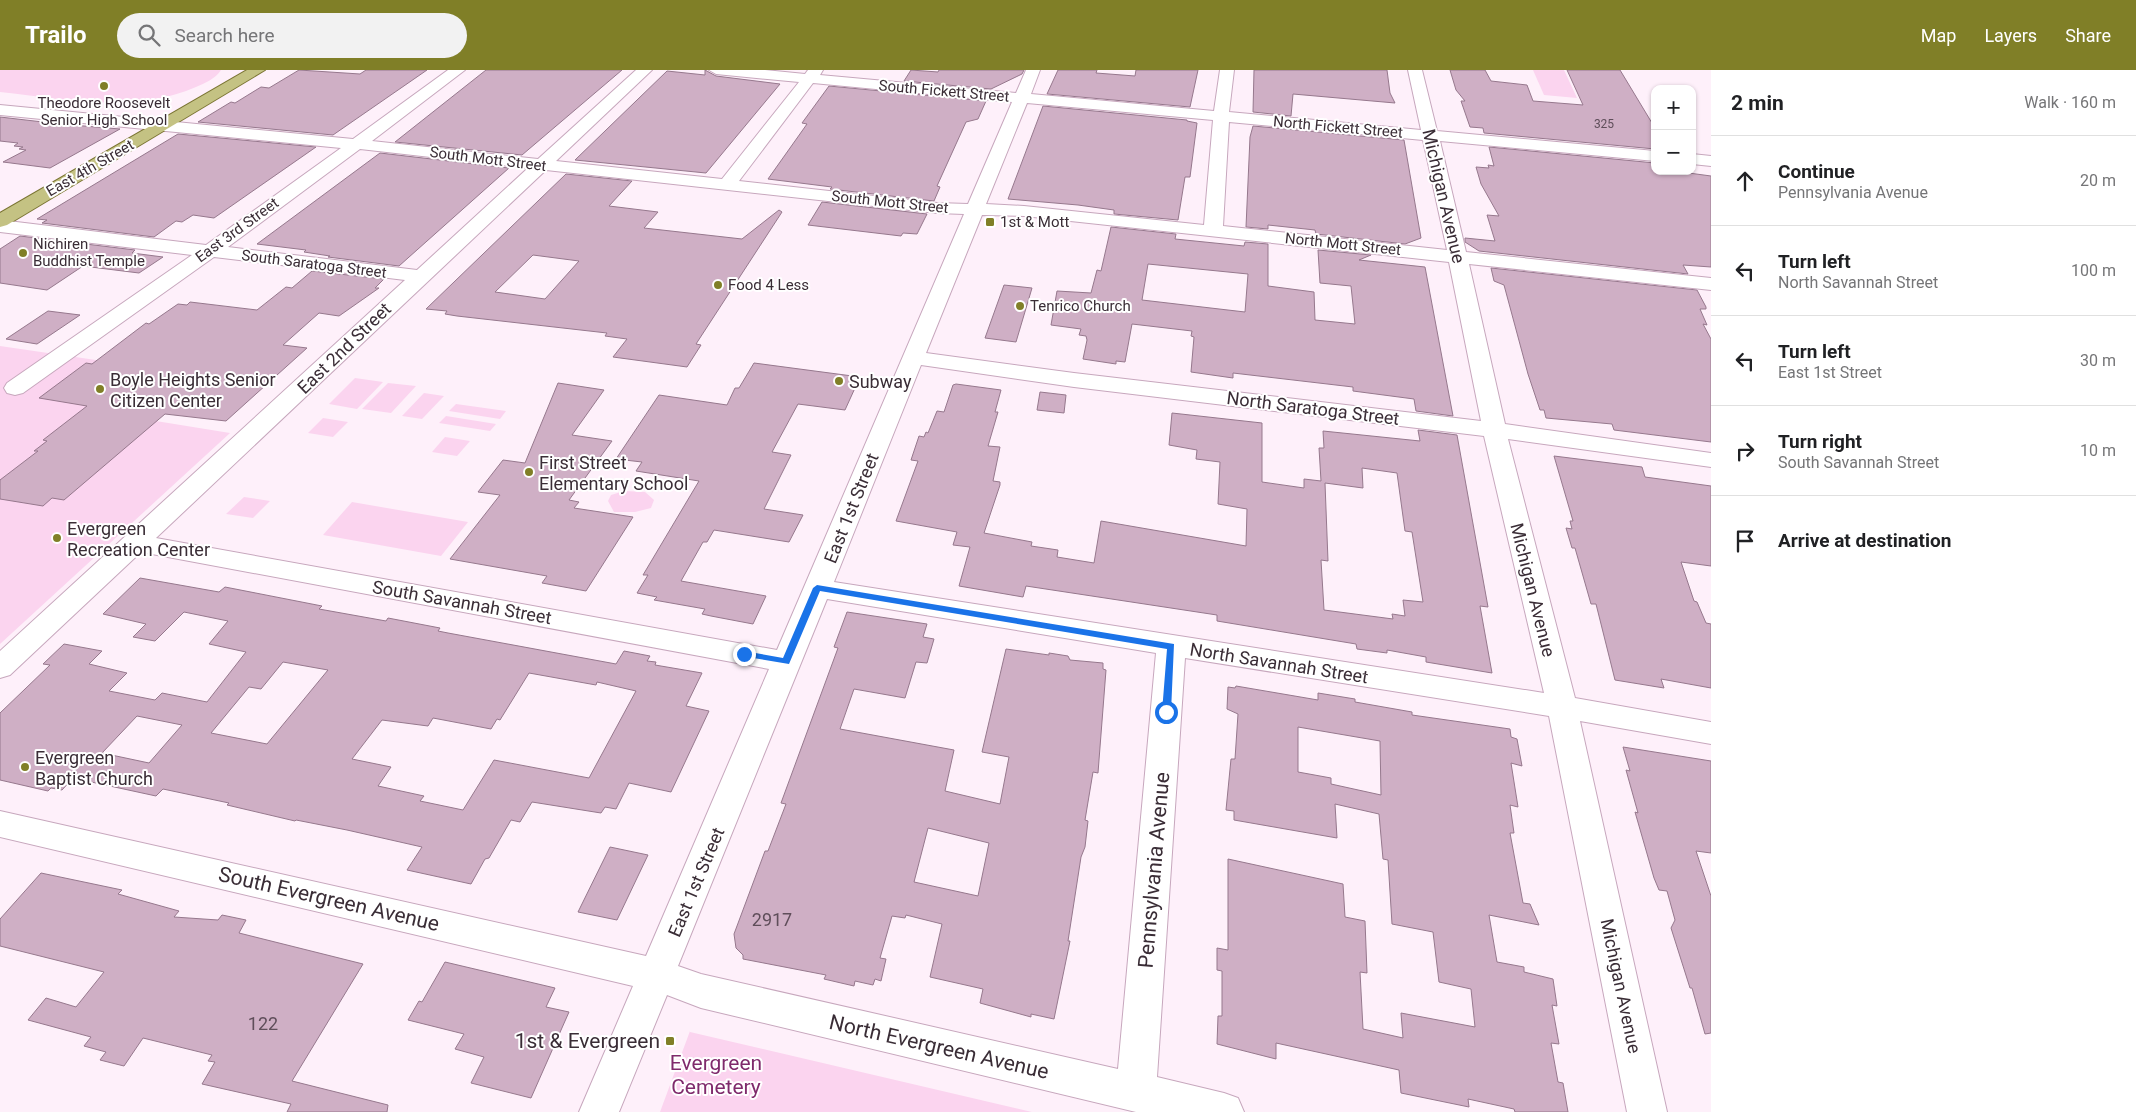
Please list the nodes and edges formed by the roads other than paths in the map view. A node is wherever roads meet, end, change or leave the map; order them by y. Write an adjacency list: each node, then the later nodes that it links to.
1 (258, 70): 12 (main road, East 4th Street)
2 (458, 70): 14 (street, East 3rd Street)
3 (646, 70): 18 (street, East 2nd Street)
4 (716, 70): 8 (street, South Fickett Street)
5 (1033, 70): 9 (street, East 1st Street)
6 (1227, 70): 11 (street)
7 (1415, 70): 13 (street, Michigan Avenue)
8 (813, 74): 9 (street, South Fickett Street); 19 (street)
9 (1022, 98): 11 (street, North Fickett Street); 20 (street, East 1st Street)
10 (0, 110): 12 (street, South Mott Street)
11 (1221, 116): 13 (street, North Fickett Street); 23 (street)
12 (162, 126): 14 (street, South Mott Street); 21 (main road, East 4th Street)
13 (1430, 135): 15 (street, North Fickett Street); 25 (street, Michigan Avenue)
14 (355, 144): 18 (street, South Mott Street); 24 (street, East 3rd Street)
15 (1651, 156)
16 (1696, 159): 17 (street)
17 (1711, 161)
18 (540, 166): 19 (street, South Mott Street); 26 (street, East 2nd Street)
19 (727, 185): 20 (street, South Mott Street)
20 (975, 210): 23 (street, North Mott Street); 28 (street, East 1st Street)
21 (0, 221)
22 (0, 226): 24 (street, South Saratoga Street)
23 (1212, 230): 25 (street, North Mott Street)
24 (209, 252): 26 (street, South Saratoga Street); 29 (street, East 3rd Street)
25 (1458, 257): 27 (street, North Mott Street); 30 (street, Michigan Avenue)
26 (419, 276): 32 (street, East 2nd Street)
27 (1711, 284)
28 (915, 358): 30 (street, North Saratoga Street); 33 (street, East 1st Street)
29 (14, 388)
30 (1494, 430): 31 (street, North Saratoga Street); 37 (street, Michigan Avenue)
31 (1711, 460)
32 (137, 543): 35 (street, South Savannah Street); 36 (street, East 2nd Street)
33 (817, 588): 34 (street, North Savannah Street); 35 (street, East 1st Street)
34 (1171, 646): 37 (street, North Savannah Street); 41 (street, Pennsylvania Avenue)
35 (786, 662): 40 (street, East 1st Street)
36 (0, 668)
37 (1562, 707): 38 (street, North Savannah Street); 44 (street, Michigan Avenue)
38 (1711, 733)
39 (0, 824): 40 (street, South Evergreen Avenue)
40 (657, 975): 41 (street, North Evergreen Avenue); 42 (street, East 1st Street)
41 (1136, 1093): 43 (street, North Evergreen Avenue)
42 (599, 1112)
43 (1224, 1112)
44 (1647, 1112)

